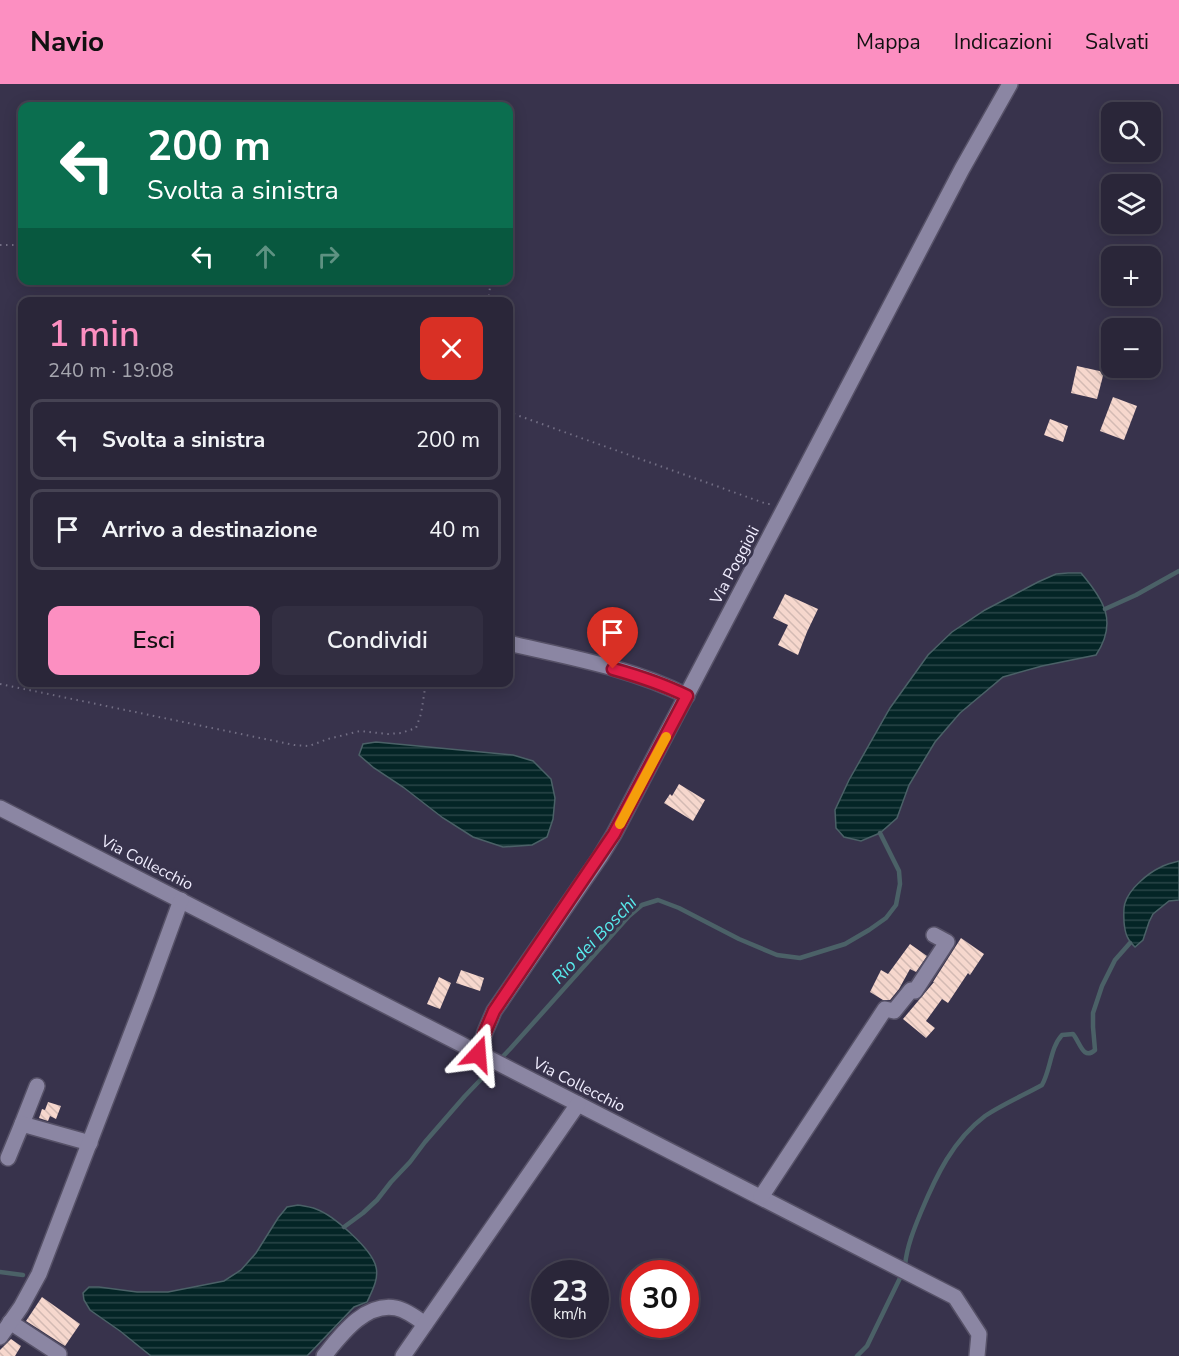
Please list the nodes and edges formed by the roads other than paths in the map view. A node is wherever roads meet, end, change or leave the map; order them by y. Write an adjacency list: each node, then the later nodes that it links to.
1 (1010, 84): 3 (street, Via Poggioli)
2 (513, 644): 3 (street)
3 (687, 696): 7 (street, Via Poggioli)
4 (0, 808): 5 (street, Via Collecchio)
5 (180, 900): 7 (street, Via Collecchio); 11 (street)
6 (934, 935): 13 (street)
7 (478, 1054): 9 (street, Via Collecchio)
8 (37, 1086): 10 (street)
9 (578, 1104): 13 (street, Via Collecchio); 15 (street)
10 (22, 1124): 11 (street); 12 (street)
11 (90, 1143): 14 (street)
12 (9, 1158)
13 (761, 1197): 20 (street, Via Collecchio)
14 (10, 1322): 16 (street); 17 (street)
15 (425, 1324): 18 (street); 19 (street)
16 (0, 1337)
17 (59, 1354)
18 (324, 1356)
19 (403, 1356)
20 (977, 1356)

